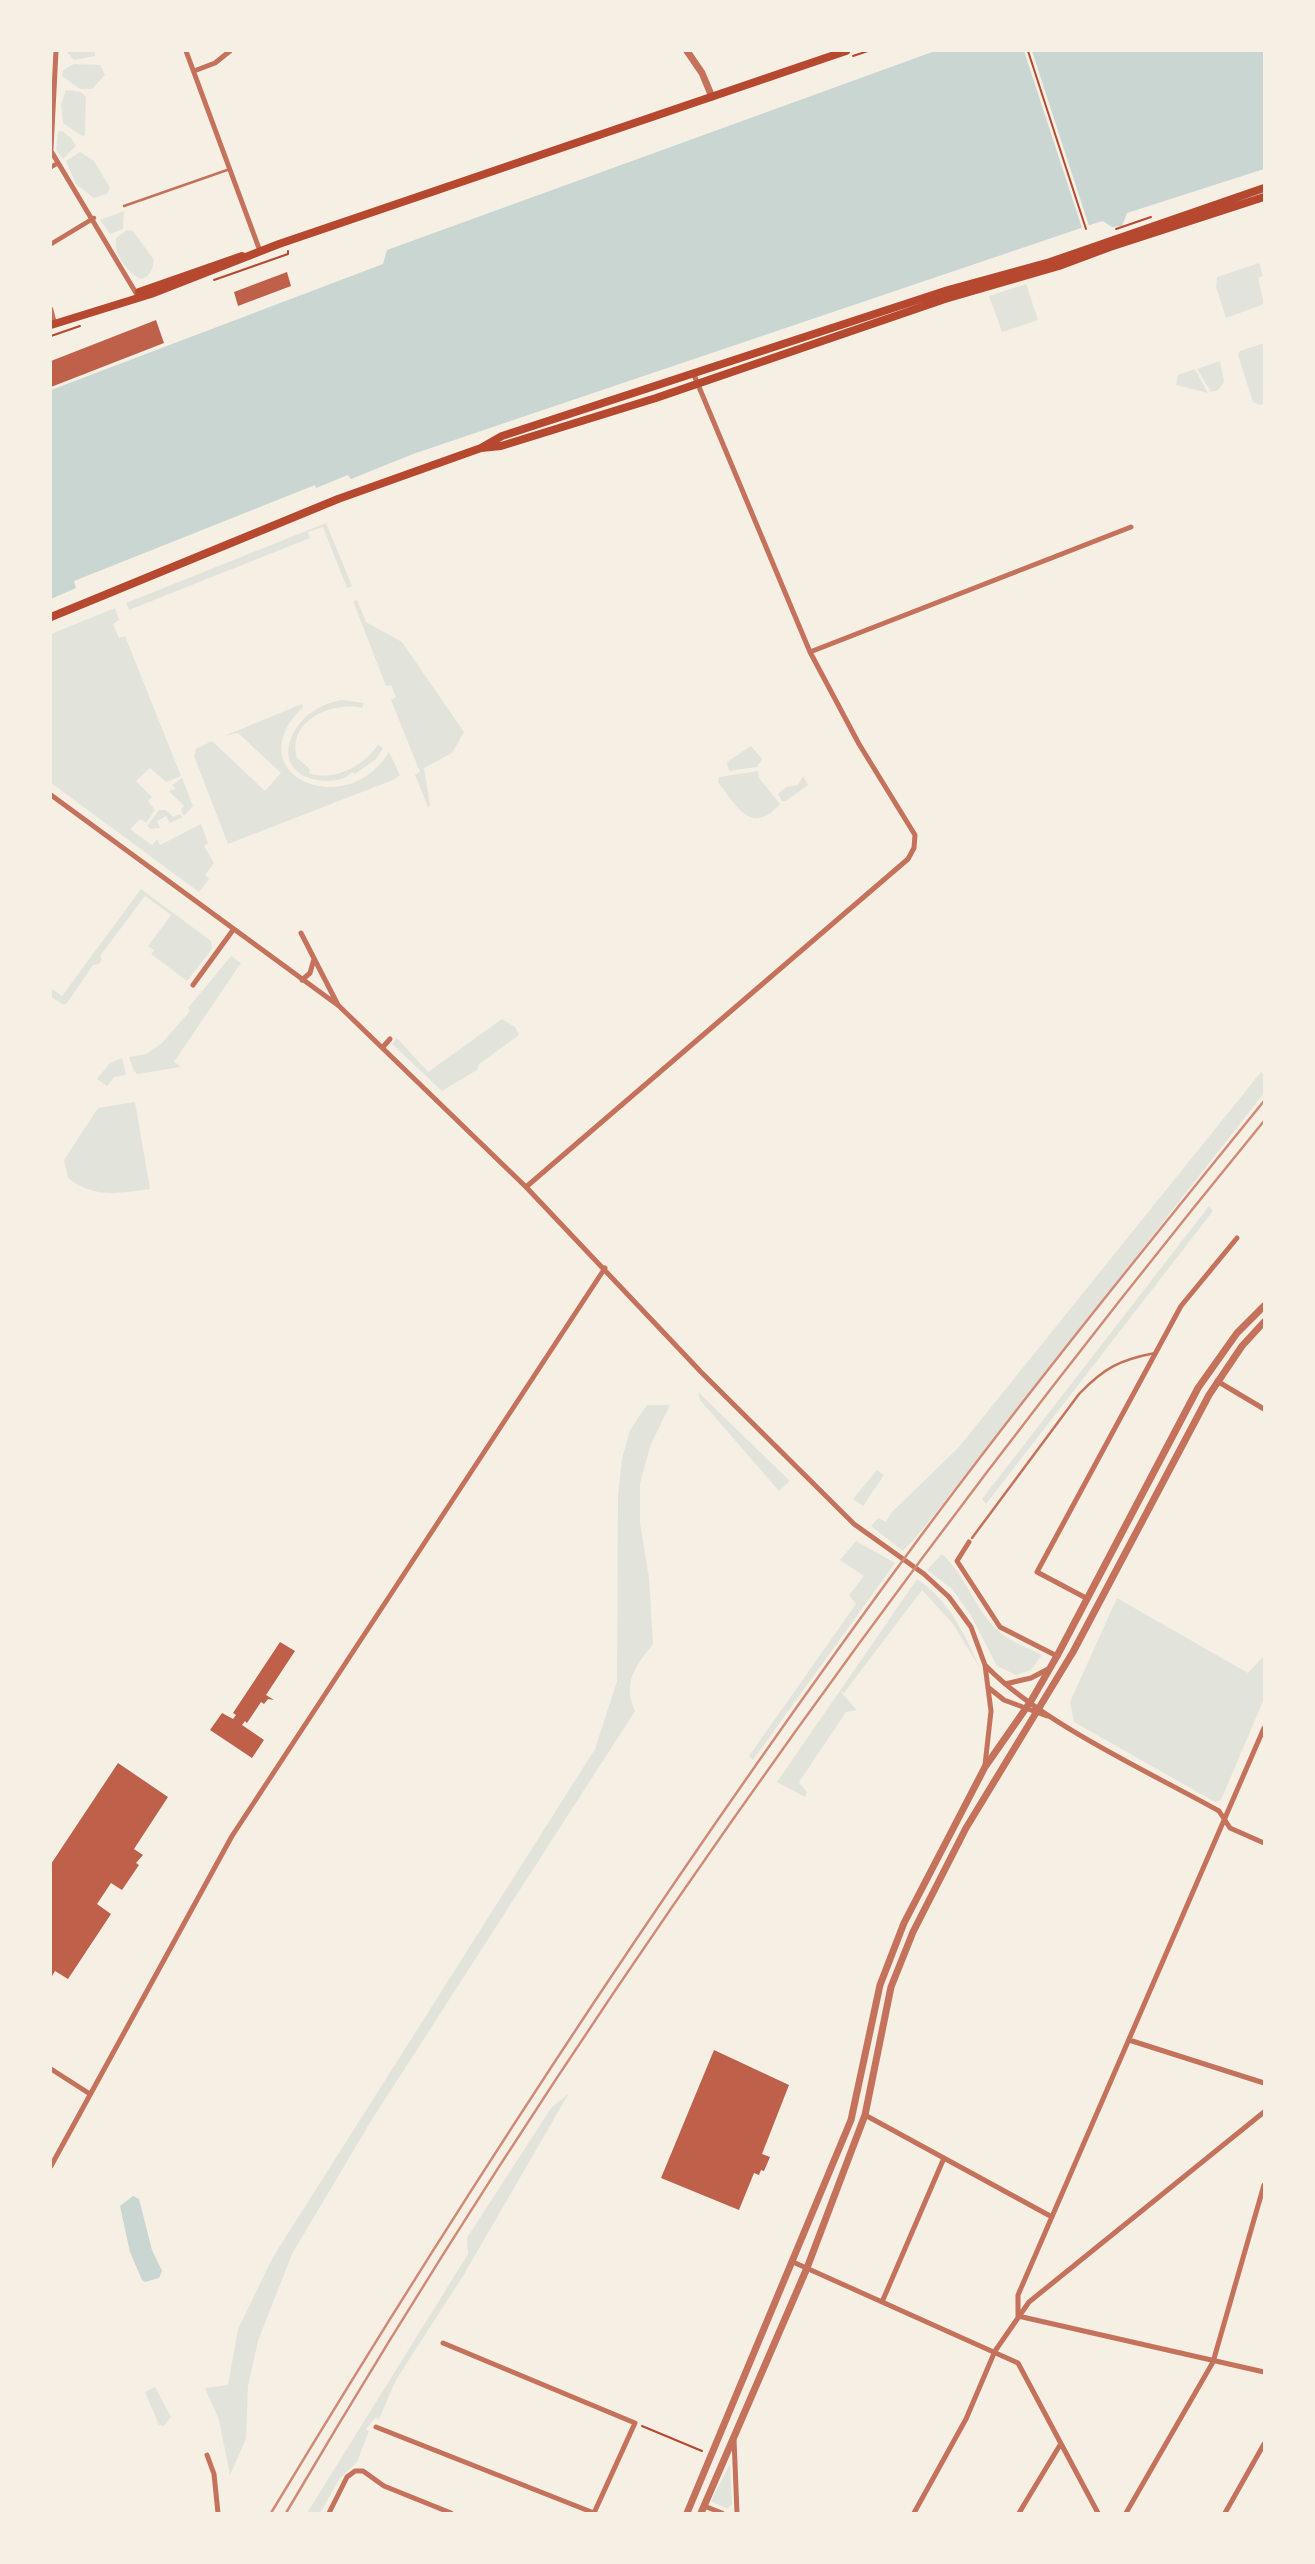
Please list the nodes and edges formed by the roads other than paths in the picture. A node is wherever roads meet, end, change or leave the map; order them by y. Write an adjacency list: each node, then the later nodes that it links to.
1 (56, 51): 6 (street)
2 (186, 51): 7 (street)
3 (230, 51): 7 (street)
4 (687, 51): 8 (street)
5 (846, 51): 8 (main road)
6 (53, 71): 9 (street)
7 (194, 71): 12 (street)
8 (712, 97): 18 (main road)
9 (51, 150): 10 (street)
10 (58, 163): 11 (street); 16 (street)
11 (51, 167)
12 (230, 169): 15 (lane); 18 (street)
13 (1264, 188): 23 (main road)
14 (1264, 197): 23 (main road)
15 (124, 205)
16 (93, 218): 17 (street); 19 (street)
17 (51, 244)
18 (256, 253): 19 (main road); 20 (main road)
19 (136, 293): 20 (main road)
20 (117, 303): 22 (main road)
21 (51, 309): 22 (street)
22 (53, 324)
23 (695, 379): 25 (main road); 26 (street)
24 (1131, 527): 26 (street)
25 (51, 617)
26 (810, 652): 36 (street)
27 (51, 795): 28 (street)
28 (233, 930): 31 (street); 32 (street)
29 (301, 933): 30 (street)
30 (314, 958): 31 (street); 33 (street)
31 (302, 980): 33 (street)
32 (193, 985)
33 (339, 1006): 35 (street)
34 (390, 1039): 35 (street)
35 (383, 1047): 36 (street)
36 (526, 1187): 38 (street)
37 (1237, 1238): 41 (street)
38 (605, 1268): 47 (street); 60 (street)
39 (1264, 1306): 45 (street)
40 (1264, 1322): 42 (street)
41 (1155, 1353): 44 (lane); 45 (street)
42 (1217, 1381): 43 (street); 52 (street)
43 (1264, 1409)
44 (971, 1540): 46 (street)
45 (1086, 1598): 46 (street)
46 (1056, 1656): 48 (street)
47 (985, 1665): 49 (street); 50 (street)
48 (1050, 1668): 49 (street); 51 (street)
49 (1005, 1684): 51 (street)
50 (989, 1688): 51 (street); 54 (street)
51 (1028, 1705): 52 (street); 54 (street)
52 (1039, 1710): 55 (street); 62 (street)
53 (1264, 1728): 55 (street)
54 (985, 1767): 67 (street)
55 (1225, 1820): 56 (street); 57 (street)
56 (1264, 1843)
57 (1129, 2040): 59 (street); 66 (street)
58 (51, 2069): 60 (street)
59 (1264, 2082)
60 (90, 2094): 64 (street)
61 (1264, 2112): 70 (street)
62 (865, 2115): 63 (street); 68 (street)
63 (944, 2158): 66 (street); 69 (street)
64 (51, 2166)
65 (1264, 2185): 73 (street)
66 (1052, 2217): 70 (street)
67 (793, 2262): 68 (street); 85 (street)
68 (807, 2269): 69 (street); 76 (street)
69 (882, 2302): 72 (street)
70 (1018, 2316): 72 (street); 73 (street)
71 (443, 2343): 84 (street)
72 (995, 2351): 78 (street); 88 (street)
73 (1213, 2362): 74 (street); 91 (street)
74 (1264, 2372)
75 (376, 2427): 84 (street)
76 (734, 2437): 80 (street); 87 (street)
77 (1264, 2444): 92 (street)
78 (1060, 2445): 89 (street); 90 (street)
79 (207, 2455): 81 (street)
80 (702, 2509): 86 (street)
81 (218, 2513)
82 (329, 2513): 83 (street)
83 (451, 2513)
84 (594, 2513)
85 (687, 2513)
86 (722, 2513)
87 (737, 2513)
88 (914, 2513)
89 (1019, 2513)
90 (1098, 2513)
91 (1126, 2513)
92 (1225, 2513)

